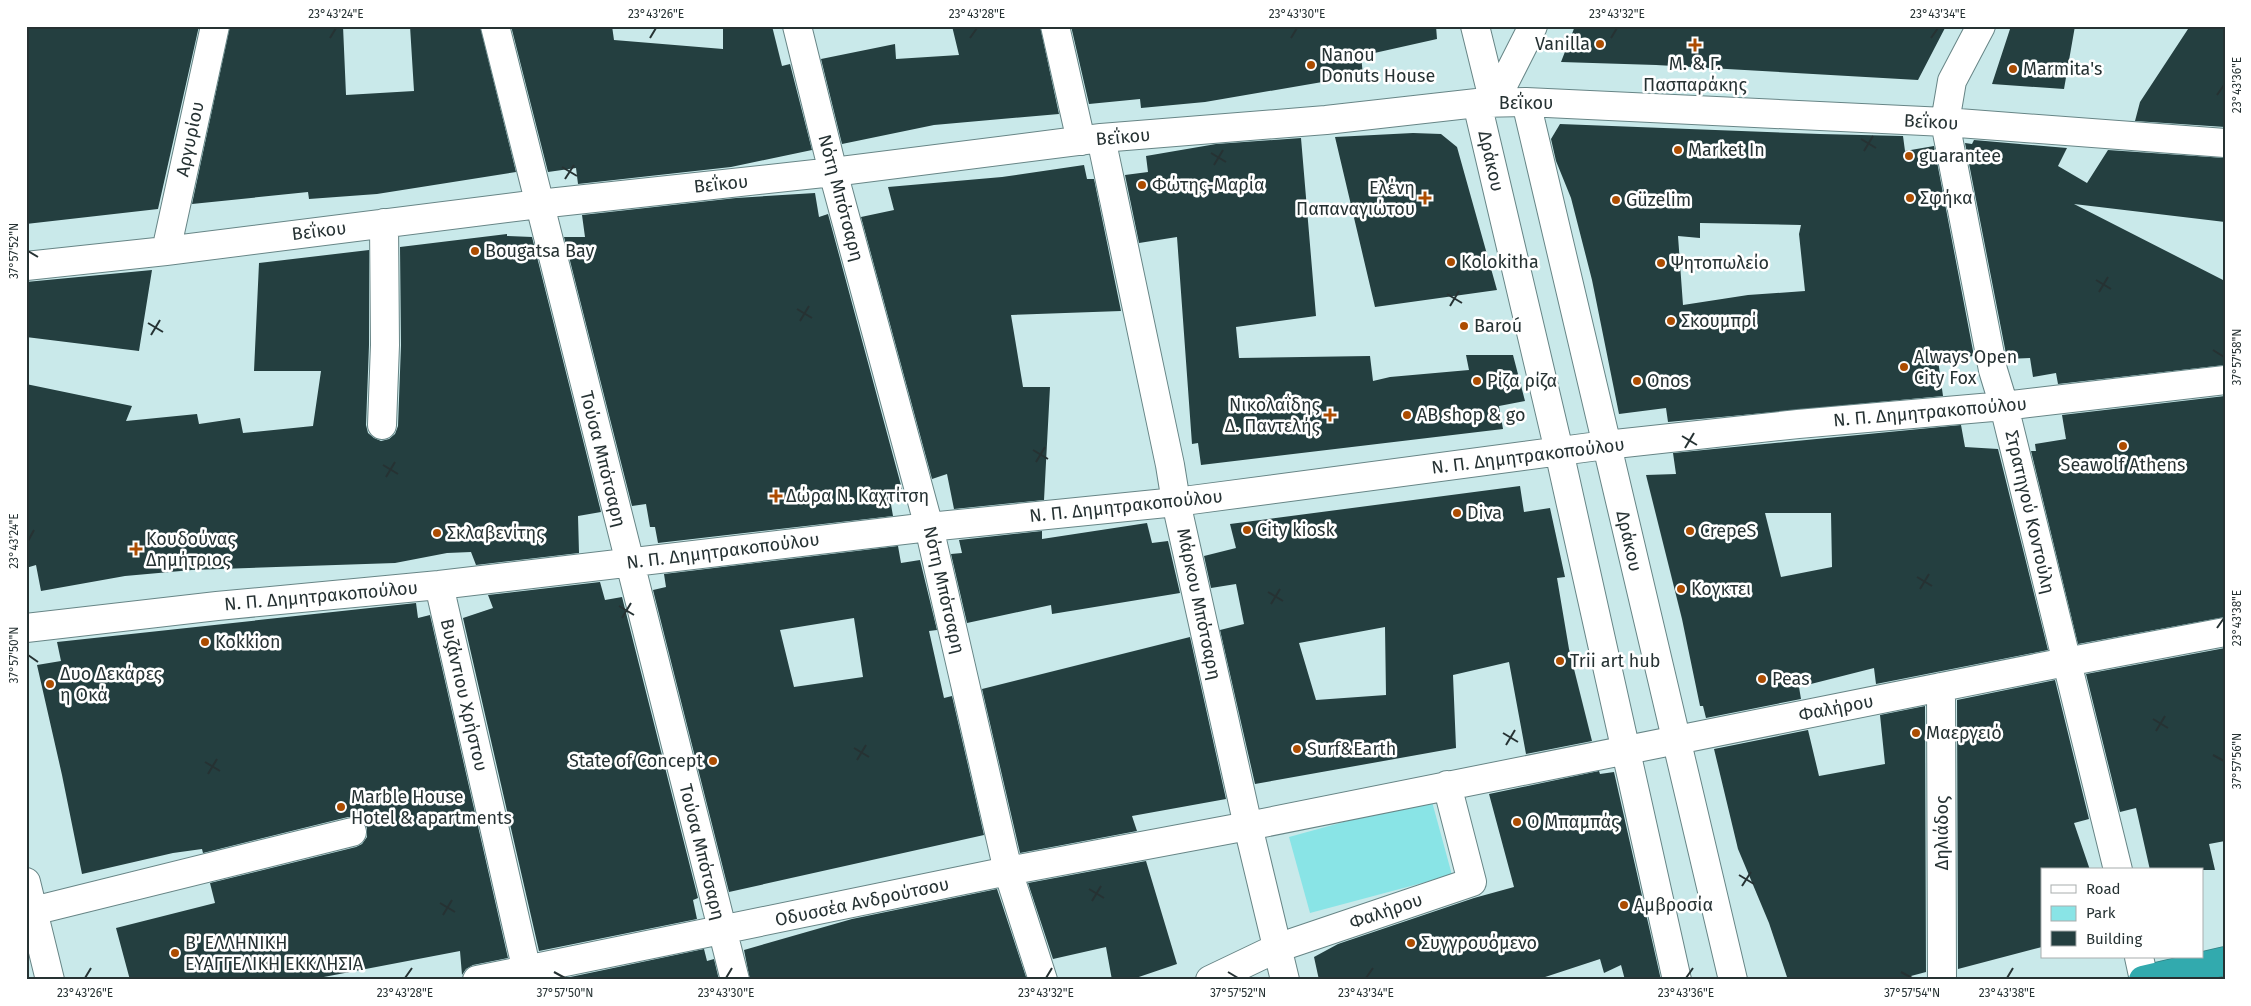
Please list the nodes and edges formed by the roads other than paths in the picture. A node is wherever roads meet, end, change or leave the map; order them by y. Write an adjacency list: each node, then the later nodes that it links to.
1 (215, 26): 16 (street, Αργυρίου)
2 (495, 26): 14 (street, Τούσα Μπότσαρη)
3 (798, 26): 13 (street, Νότη Μπότσαρη)
4 (1055, 26): 11 (street, Μάρκου Μπότσαρη)
5 (1476, 26): 9 (street, Δράκου)
6 (1533, 26): 9 (street)
7 (1981, 26): 10 (street)
8 (1526, 102): 9 (street, Βεΐκου); 10 (street, Βεΐκου); 21 (street, Δράκου)
9 (1485, 103): 11 (street, Βεΐκου); 22 (street, Δράκου)
10 (1945, 122): 12 (street, Βεΐκου); 19 (street, Στρατηγού Κοντούλη)
11 (1091, 140): 13 (street, Βεΐκου); 23 (street, Μάρκου Μπότσαρη)
12 (2225, 143)
13 (833, 172): 14 (street, Βεΐκου); 24 (street, Νότη Μπότσαρη)
14 (539, 204): 15 (street, Βεΐκου); 25 (street, Τούσα Μπότσαρη)
15 (384, 223): 16 (street, Βεΐκου); 20 (street)
16 (166, 251): 17 (street, Βεΐκου)
17 (26, 266)
18 (2225, 380): 19 (street, Ν. Π. Δημητρακοπούλου)
19 (2004, 406): 21 (street, Ν. Π. Δημητρακοπούλου); 29 (street, Στρατηγού Κοντούλη)
20 (382, 425)
21 (1606, 445): 22 (street, Ν. Π. Δημητρακοπούλου); 31 (street, Δράκου)
22 (1559, 451): 23 (street, Ν. Π. Δημητρακοπούλου); 32 (street, Δράκου)
23 (1176, 502): 24 (street, Ν. Π. Δημητρακοπούλου); 34 (street, Μάρκου Μπότσαρη)
24 (929, 527): 25 (street, Ν. Π. Δημητρακοπούλου); 37 (street, Νότη Μπότσαρη)
25 (629, 562): 26 (street, Ν. Π. Δημητρακοπούλου); 40 (street, Τούσα Μπότσαρη)
26 (439, 585): 27 (street, Ν. Π. Δημητρακοπούλου); 44 (street, Βυζάντιου Χρήστου)
27 (26, 628)
28 (2225, 632): 29 (street, Φαλήρου)
29 (2066, 662): 30 (street, Φαλήρου); 36 (street, Στρατηγού Κοντούλη)
30 (1941, 687): 31 (street, Φαλήρου); 53 (street, Δηλιάδος)
31 (1677, 740): 32 (street, Φαλήρου); 52 (street, Δράκου)
32 (1626, 750): 33 (street, Φαλήρου); 51 (street, Δράκου)
33 (1448, 786): 34 (street, Φαλήρου); 41 (street, Φαλήρου)
34 (1248, 826): 37 (street, Οδυσσέα Ανδρούτσου); 41 (street, Μάρκου Μπότσαρη)
35 (352, 832): 39 (street)
36 (2118, 868)
37 (1008, 871): 40 (street, Οδυσσέα Ανδρούτσου); 48 (street, Νότη Μπότσαρη)
38 (26, 882): 39 (street)
39 (33, 911): 45 (street)
40 (722, 931): 44 (street, Οδυσσέα Ανδρούτσου); 47 (street, Τούσα Μπότσαρη)
41 (1277, 948): 49 (street, Φαλήρου); 50 (street, Μάρκου Μπότσαρη)
42 (2139, 958): 54 (street)
43 (2225, 961): 54 (highway)
44 (528, 975): 46 (street, Οδυσσέα Ανδρούτσου)
45 (50, 980)
46 (477, 980)
47 (735, 980)
48 (1043, 980)
49 (1210, 980)
50 (1285, 980)
51 (1678, 980)
52 (1733, 980)
53 (1942, 980)
54 (2143, 980)

